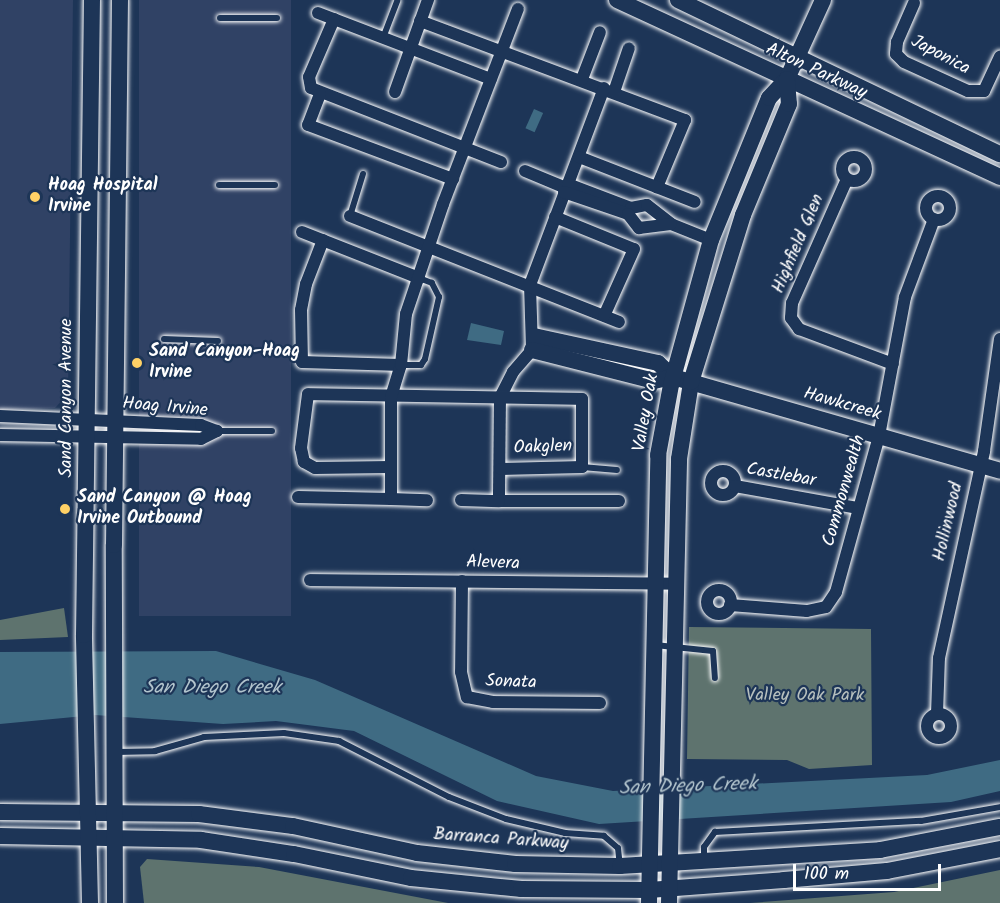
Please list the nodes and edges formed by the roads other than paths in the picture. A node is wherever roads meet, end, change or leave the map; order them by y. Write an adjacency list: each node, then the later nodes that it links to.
1 (92, 0): 68 (main road, Sand Canyon Avenue)
2 (120, 0): 69 (main road)
3 (428, 0): 14 (street)
4 (617, 0): 24 (main road, Alton Parkway)
5 (678, 0): 21 (main road, Alton Parkway)
6 (823, 0): 21 (main road, Valley Oak)
7 (397, 1): 16 (lane)
8 (918, 1): 20 (street, Japonica)
9 (518, 9): 19 (street)
10 (318, 13): 13 (street)
11 (220, 18): 12 (lane)
12 (277, 18)
13 (334, 19): 16 (street); 27 (street)
14 (420, 21): 17 (street); 19 (street)
15 (600, 32): 23 (street)
16 (383, 38): 17 (street)
17 (410, 47): 22 (street); 26 (street)
18 (629, 48): 25 (street)
19 (502, 50): 22 (street); 23 (street)
20 (1000, 56)
21 (797, 58): 24 (main road, Valley Oak); 29 (main road, Alton Parkway)
22 (491, 79): 28 (street)
23 (582, 79): 25 (street)
24 (787, 79): 34 (main road, Alton Parkway); 49 (main road, Valley Oak); 64 (main road, Valley Oak)
25 (609, 90): 30 (street); 40 (street)
26 (395, 92)
27 (320, 94): 28 (street); 35 (street)
28 (464, 149): 31 (street); 35 (street)
29 (1000, 154)
30 (579, 157): 39 (street); 40 (street)
31 (501, 162)
32 (525, 171): 39 (street)
33 (363, 174): 43 (lane)
34 (1000, 177)
35 (453, 179): 50 (street)
36 (847, 180): 60 (street, Highfield Glen)
37 (219, 185): 38 (lane)
38 (275, 185)
39 (566, 188): 42 (street); 44 (street)
40 (657, 188): 41 (street)
41 (695, 202)
42 (629, 211): 46 (street); 46 (street)
43 (350, 216): 50 (street)
44 (555, 217): 52 (street); 53 (street)
45 (934, 219): 60 (street, Commonwealth)
46 (671, 224): 49 (street)
47 (302, 232): 48 (street)
48 (323, 240): 51 (street); 61 (street)
49 (711, 240): 63 (main road, Valley Oak)
50 (428, 247): 51 (street); 52 (street)
51 (419, 278): 61 (street); 61 (lane)
52 (530, 285): 53 (street); 58 (street)
53 (604, 316): 54 (street)
54 (619, 322)
55 (164, 339): 57 (lane)
56 (1000, 339): 76 (street, Hollinwood)
57 (218, 341)
58 (533, 343): 59 (main road); 62 (main road); 66 (street, Oakglen)
59 (594, 349): 62 (main road); 63 (main road)
60 (893, 364): 73 (street, Commonwealth)
61 (401, 365): 65 (street)
62 (589, 366): 63 (main road)
63 (673, 377): 64 (main road, Hawkcreek); 90 (main road, Valley Oak)
64 (691, 382): 73 (main road, Hawkcreek); 91 (main road, Valley Oak)
65 (391, 397): 66 (street, Oakglen); 74 (street); 74 (street, Oakglen)
66 (500, 397): 75 (street, Oakglen); 77 (street, Oakglen)
67 (0, 416): 68 (street, Hoag Irvine)
68 (87, 427): 69 (street, Hoag Irvine); 72 (street, Hoag Irvine); 101 (main road, Sand Canyon Avenue)
69 (116, 429): 70 (street, Hoag Irvine); 98 (main road)
70 (217, 431): 71 (lane)
71 (272, 431)
72 (0, 435)
73 (879, 436): 76 (main road, Hawkcreek); 87 (street, Commonwealth)
74 (390, 467): 82 (street)
75 (582, 467): 77 (street, Oakglen); 78 (lane)
76 (980, 467): 79 (main road, Hawkcreek); 97 (street, Hollinwood)
77 (501, 469): 85 (street)
78 (617, 470)
79 (1000, 471)
80 (735, 486): 87 (street, Castlebar)
81 (298, 497): 82 (street)
82 (391, 499): 83 (street)
83 (427, 500)
84 (461, 500): 85 (street)
85 (499, 501): 86 (street)
86 (620, 501)
87 (857, 508): 92 (street, Commonwealth)
88 (310, 580): 89 (street, Alevera)
89 (462, 581): 90 (street, Alevera); 96 (street, Sonata)
90 (655, 584): 91 (street, Alevera); 93 (main road, Valley Oak)
91 (674, 584): 94 (main road, Valley Oak)
92 (730, 605)
93 (654, 645): 94 (lane); 110 (main road, Valley Oak)
94 (674, 645): 95 (lane); 109 (main road, Valley Oak)
95 (715, 678)
96 (600, 703)
97 (937, 714)
98 (114, 746): 102 (main road); 111 (lane)
99 (1000, 807): 108 (lane)
100 (0, 812): 101 (main road, Barranca Parkway)
101 (89, 812): 102 (main road, Barranca Parkway); 105 (main road, Sand Canyon Avenue)
102 (116, 813): 106 (main road); 111 (main road, Barranca Parkway)
103 (1000, 827): 108 (main road, Barranca Parkway)
104 (0, 836): 105 (main road)
105 (89, 837): 106 (main road); 114 (main road, Sand Canyon Avenue)
106 (115, 838): 112 (main road); 115 (main road)
107 (1000, 849): 113 (main road)
108 (704, 863): 109 (main road, Barranca Parkway)
109 (669, 865): 110 (main road, Barranca Parkway); 113 (main road, Valley Oak)
110 (650, 866): 111 (main road, Barranca Parkway); 112 (main road, Valley Oak)
111 (620, 867)
112 (649, 896): 113 (main road)
113 (669, 896)
114 (90, 903)
115 (115, 903)

